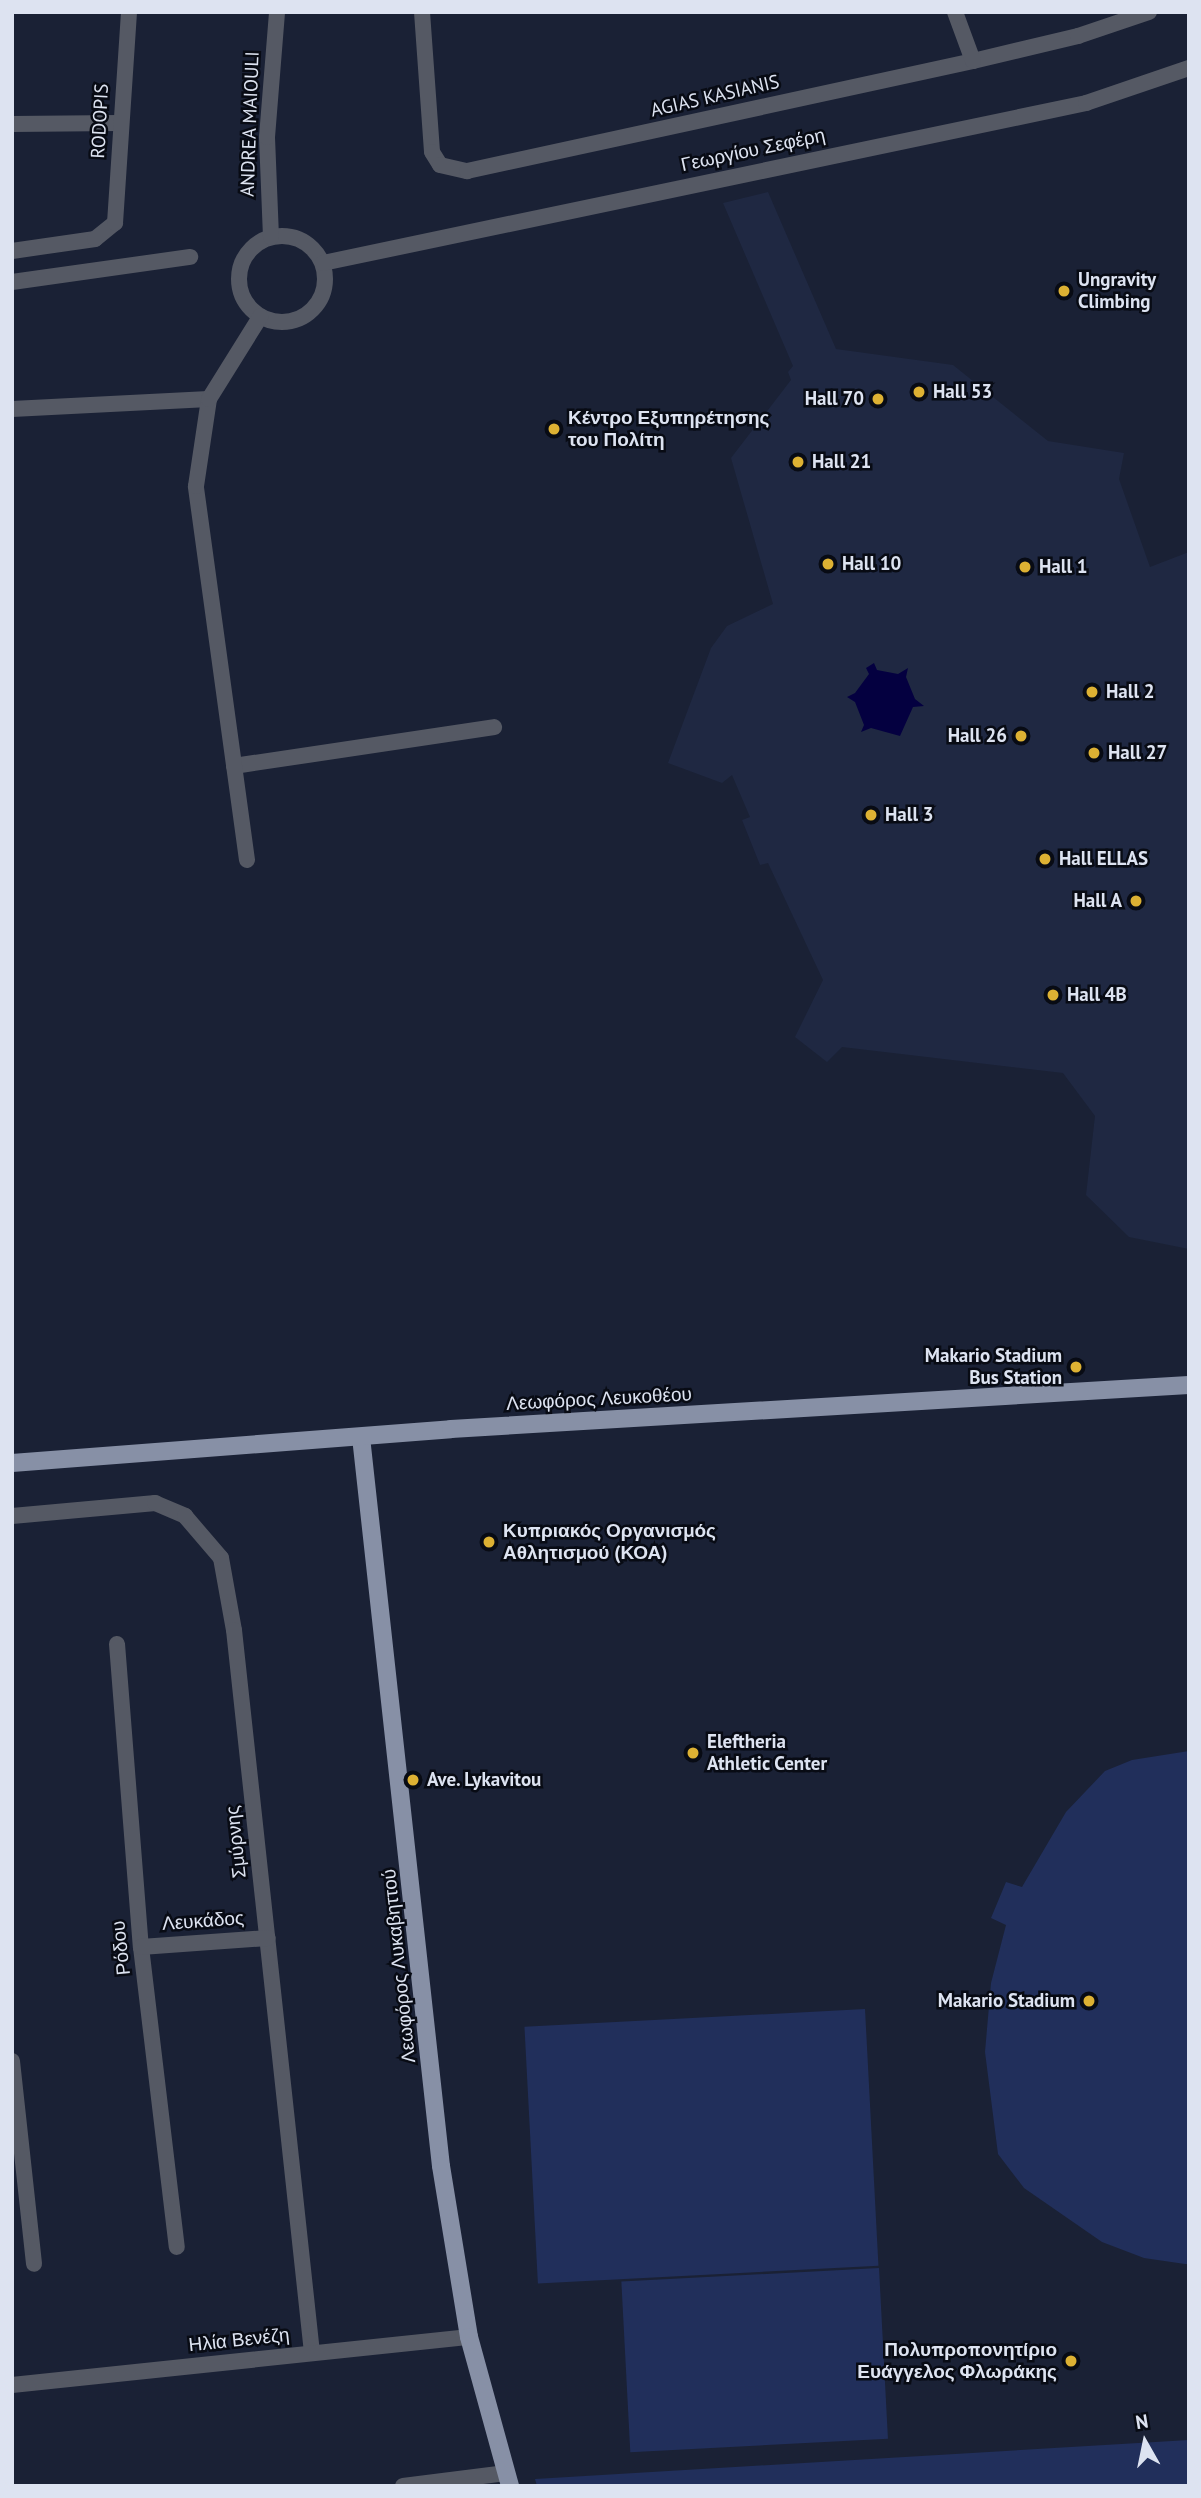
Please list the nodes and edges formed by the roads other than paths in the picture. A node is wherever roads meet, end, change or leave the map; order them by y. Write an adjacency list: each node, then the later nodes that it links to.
1 (277, 12): 10 (street, ANDREA MAIOULI)
2 (422, 12): 6 (street, AGIAS KASIANIS)
3 (954, 12): 6 (street)
4 (1149, 12): 6 (street, AGIAS KASIANIS)
5 (126, 13): 8 (street, RODOPIS)
6 (973, 61)
7 (1189, 68): 13 (street, Γεωργίου Σεφέρη)
8 (119, 123): 9 (street); 11 (street, RODOPIS)
9 (12, 124)
10 (271, 237): 13 (street); 15 (street)
11 (12, 251)
12 (190, 257): 14 (street)
13 (323, 263): 15 (street)
14 (12, 282)
15 (260, 317): 16 (street)
16 (209, 399): 17 (street); 19 (street)
17 (12, 409)
18 (494, 727): 19 (street)
19 (234, 766): 20 (street)
20 (247, 860)
21 (1189, 1385): 22 (main road, Λεωφόρος Λευκοθέου)
22 (361, 1437): 23 (main road, Λεωφόρος Λευκοθέου); 31 (main road, Λεωφόρος Λυκαβηττού)
23 (12, 1463)
24 (12, 1516): 26 (street, Σμύρνης)
25 (117, 1644): 27 (street, Ρόδου)
26 (268, 1938): 27 (street, Λευκάδος); 32 (street, Σμύρνης)
27 (141, 1947): 29 (street, Ρόδου)
28 (12, 2061): 30 (street)
29 (177, 2247)
30 (34, 2264)
31 (469, 2337): 32 (street, Ηλία Βενέζη); 34 (main road, Λεωφόρος Λυκαβηττού)
32 (312, 2353): 33 (street, Ηλία Βενέζη)
33 (12, 2385)
34 (508, 2479): 35 (street)
35 (402, 2486)

